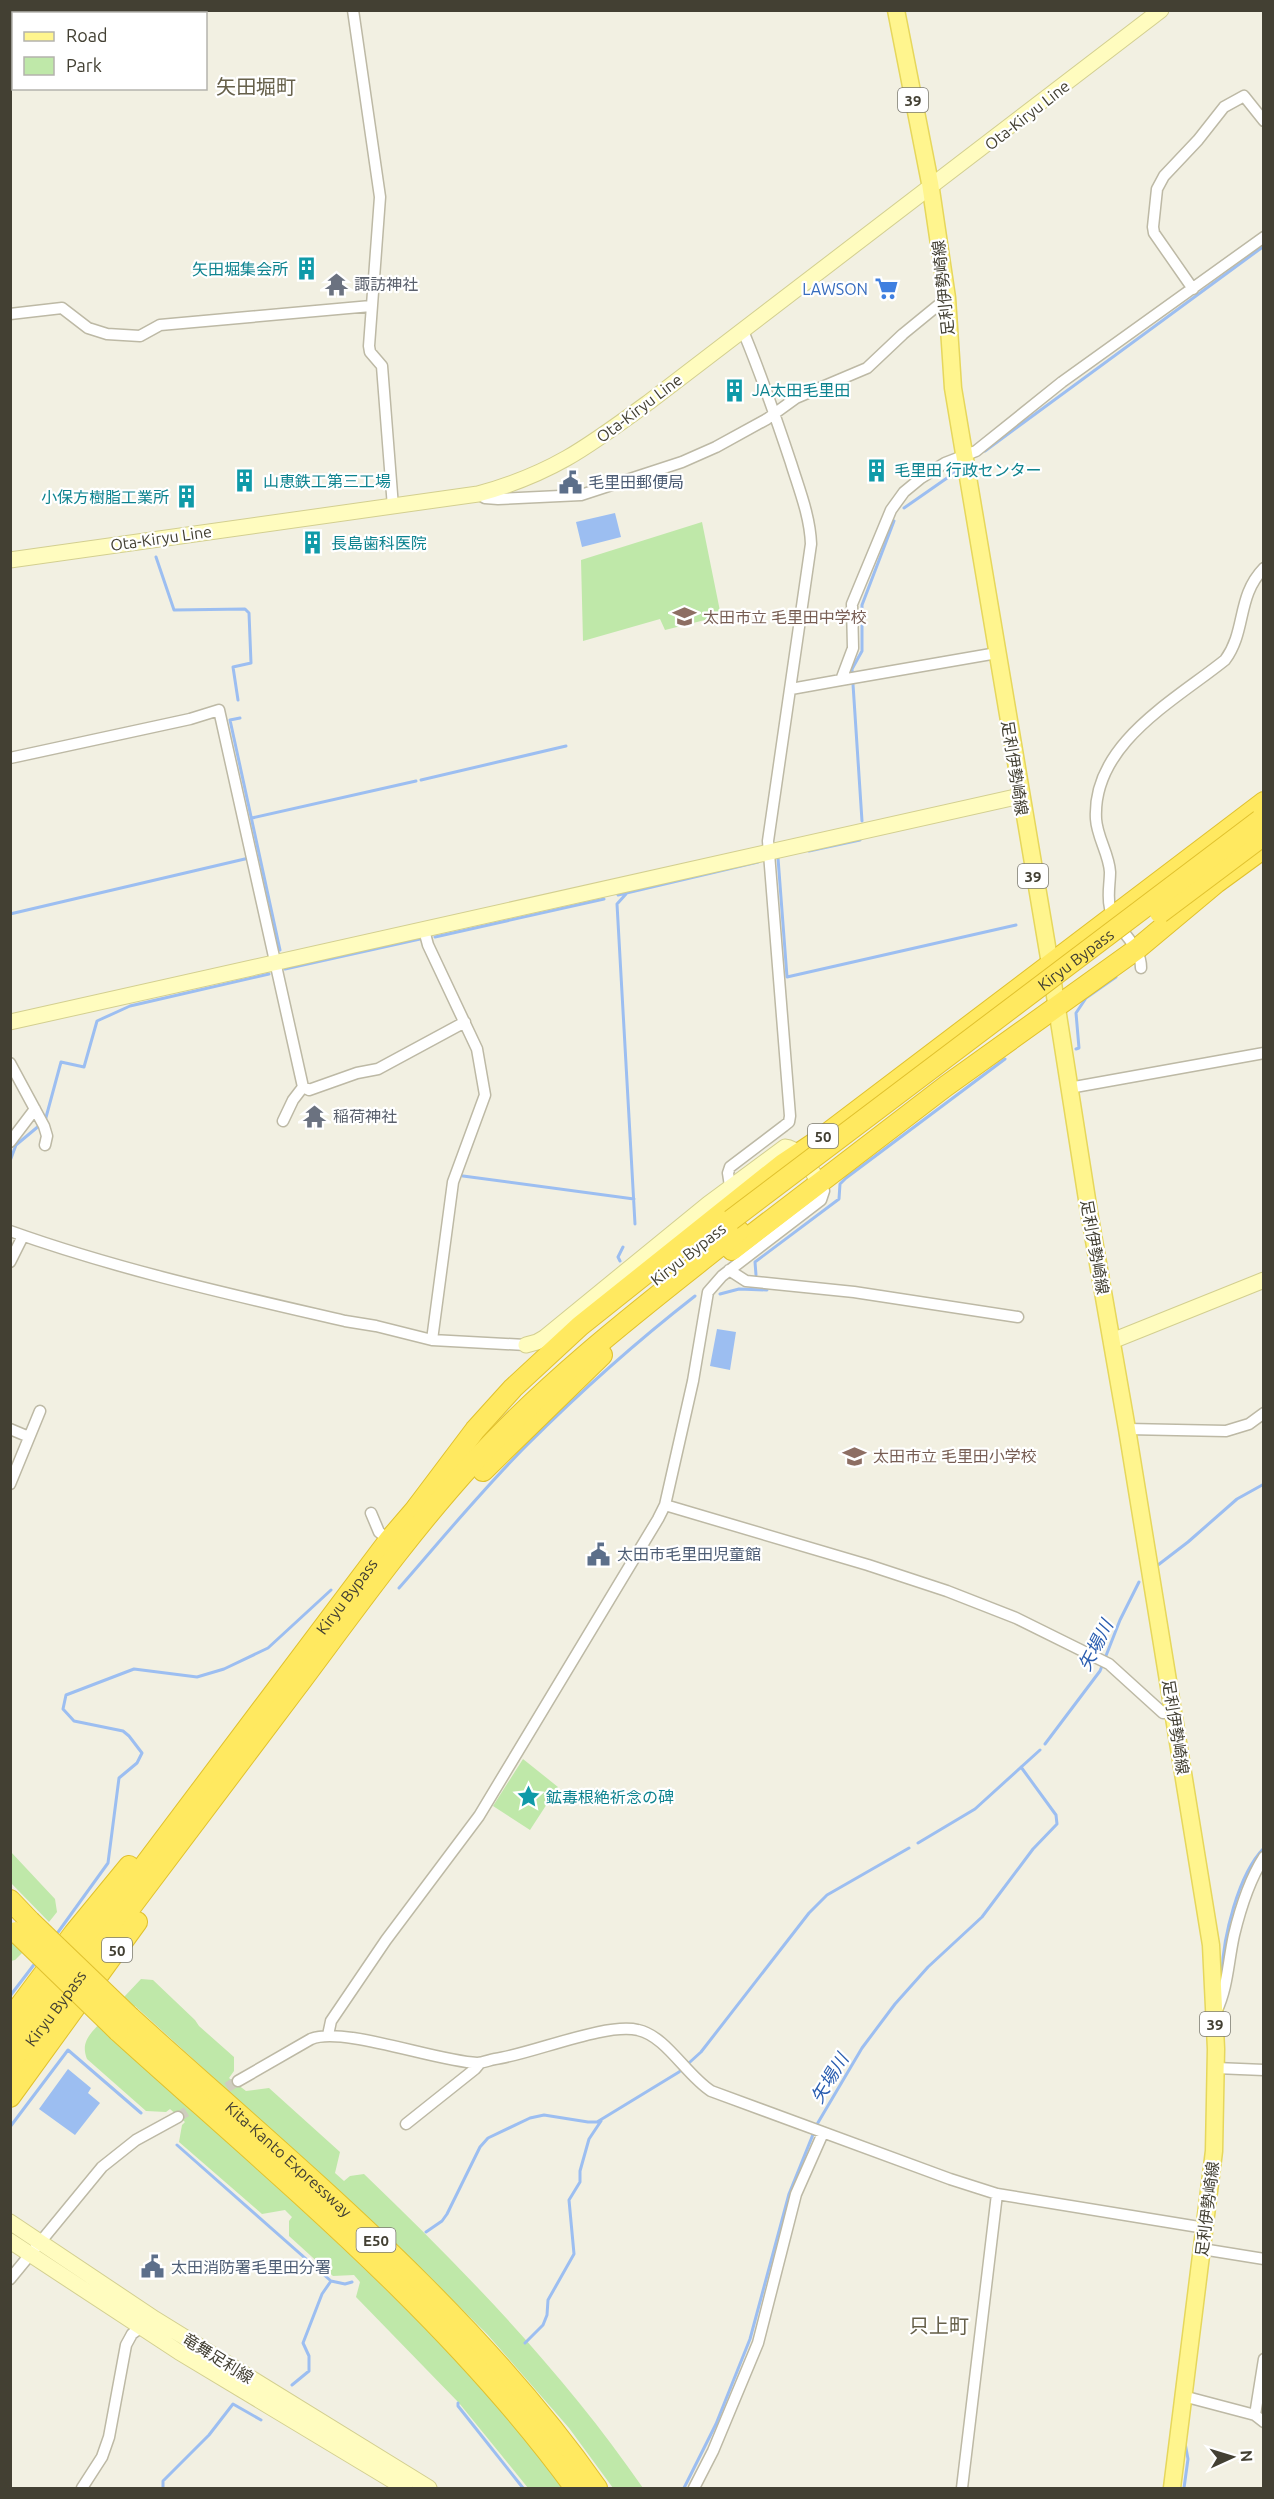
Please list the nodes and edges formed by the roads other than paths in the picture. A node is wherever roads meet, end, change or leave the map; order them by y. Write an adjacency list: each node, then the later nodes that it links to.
1 (353, 10): 9 (street)
2 (896, 10): 5 (main road, 足利伊勢崎線 / 39)
3 (1161, 10): 5 (main road, Ota-Kiryu Line)
4 (1263, 121): 7 (street)
5 (930, 188): 8 (main road, 足利伊勢崎線 / 39); 11 (main road, Ota-Kiryu Line)
6 (1263, 237): 7 (street)
7 (1193, 289): 13 (street)
8 (947, 298): 12 (street); 13 (main road, 足利伊勢崎線 / 39)
9 (371, 306): 10 (street); 15 (street)
10 (10, 314)
11 (743, 331): 12 (street); 14 (main road, Ota-Kiryu Line)
12 (775, 412): 14 (street); 20 (street)
13 (965, 455): 18 (main road, 足利伊勢崎線 / 39); 19 (street)
14 (478, 494): 15 (main road, Ota-Kiryu Line)
15 (393, 507): 16 (main road, Ota-Kiryu Line)
16 (10, 560)
17 (1263, 568): 26 (street)
18 (997, 653): 19 (street); 22 (main road, 足利伊勢崎線 / 39)
19 (850, 678): 20 (street)
20 (790, 689): 25 (street)
21 (10, 758): 29 (street)
22 (1020, 796): 25 (main road); 30 (main road, 足利伊勢崎線 / 39)
23 (1263, 819): 26 (highway, 50); 45 (highway, Kiryu Bypass / 50, bridge)
24 (1263, 848): 28 (highway, 50)
25 (770, 857): 27 (main road); 44 (street)
26 (1113, 916): 28 (street); 30 (highway, 50)
27 (424, 930): 29 (main road); 33 (street)
28 (1139, 958): 31 (highway, 50)
29 (276, 964): 32 (main road); 36 (street)
30 (1050, 964): 31 (main road, 足利伊勢崎線 / 39); 42 (highway, 50)
31 (1056, 1008): 37 (main road, 足利伊勢崎線 / 39); 43 (highway, 50)
32 (10, 1022)
33 (465, 1022): 36 (street); 52 (street)
34 (1263, 1053): 37 (street)
35 (10, 1063): 38 (street)
36 (303, 1087): 39 (street)
37 (1069, 1088): 53 (main road, 足利伊勢崎線 / 39)
38 (40, 1117): 40 (street); 41 (street)
39 (283, 1121)
40 (10, 1142)
41 (45, 1145)
42 (798, 1154): 43 (main road); 44 (main road); 62 (highway, 50)
43 (820, 1183): 49 (street); 64 (highway, 50)
44 (730, 1186): 54 (main road)
45 (735, 1226): 62 (highway, Kiryu Bypass / 50); 64 (highway, Kiryu Bypass / 50)
46 (10, 1231): 47 (street)
47 (23, 1236): 48 (street); 52 (street)
48 (10, 1262)
49 (729, 1270): 51 (street); 61 (street)
50 (1263, 1280): 53 (main road)
51 (1018, 1317)
52 (432, 1340): 54 (street)
53 (1112, 1341): 58 (main road, 足利伊勢崎線 / 39)
54 (526, 1345)
55 (40, 1411): 59 (street)
56 (1263, 1413): 58 (street)
57 (10, 1429): 59 (street)
58 (1127, 1429): 66 (main road, 足利伊勢崎線 / 39)
59 (29, 1437): 60 (street)
60 (10, 1484)
61 (665, 1505): 66 (street); 74 (street)
62 (417, 1507): 65 (highway, Kiryu Bypass / 50)
63 (371, 1513): 65 (street)
64 (414, 1534): 67 (highway, Kiryu Bypass / 50)
65 (389, 1540): 67 (highway, Kiryu Bypass / 50)
66 (1174, 1713): 71 (main road, 足利伊勢崎線 / 39)
67 (208, 1791): 72 (highway, 50); 75 (highway, Kiryu Bypass / 50); 78 (highway, 50); 81 (highway, 50)
68 (1263, 1857): 71 (street)
69 (10, 1900): 70 (highway, Kita-Kanto Expressway / E50)
70 (19, 1926): 73 (highway, Kita-Kanto Expressway / E50, bridge)
71 (1215, 2015): 77 (main road, 足利伊勢崎線 / 39)
72 (10, 2019)
73 (124, 2024): 102 (highway, Kita-Kanto Expressway / E50); 103 (highway, Kita-Kanto Expressway / E50)
74 (328, 2035): 76 (street); 80 (street)
75 (10, 2044)
76 (480, 2063): 83 (street); 84 (street)
77 (1216, 2068): 79 (street); 87 (main road, 足利伊勢崎線 / 39)
78 (10, 2069)
79 (1263, 2070)
80 (238, 2081)
81 (10, 2097)
82 (178, 2117): 89 (street)
83 (406, 2124)
84 (823, 2133): 85 (street); 104 (street)
85 (997, 2194): 87 (street); 105 (street)
86 (10, 2222): 89 (main road, 竜舞足利線)
87 (1205, 2228): 90 (main road, 足利伊勢崎線 / 39)
88 (10, 2241): 91 (main road)
89 (40, 2241): 91 (street); 94 (main road, 竜舞足利線)
90 (1202, 2249): 92 (street); 97 (main road, 足利伊勢崎線 / 39)
91 (30, 2254): 93 (street); 95 (main road)
92 (1263, 2259)
93 (10, 2279)
94 (155, 2319): 95 (street); 101 (main road, 竜舞足利線)
95 (140, 2327): 99 (street); 100 (main road)
96 (1263, 2359): 98 (street)
97 (1183, 2396): 98 (street); 106 (main road, 足利伊勢崎線 / 39)
98 (1259, 2419)
99 (82, 2488)
100 (405, 2488)
101 (429, 2488)
102 (575, 2488)
103 (597, 2488)
104 (694, 2488)
105 (962, 2488)
106 (1173, 2488)

